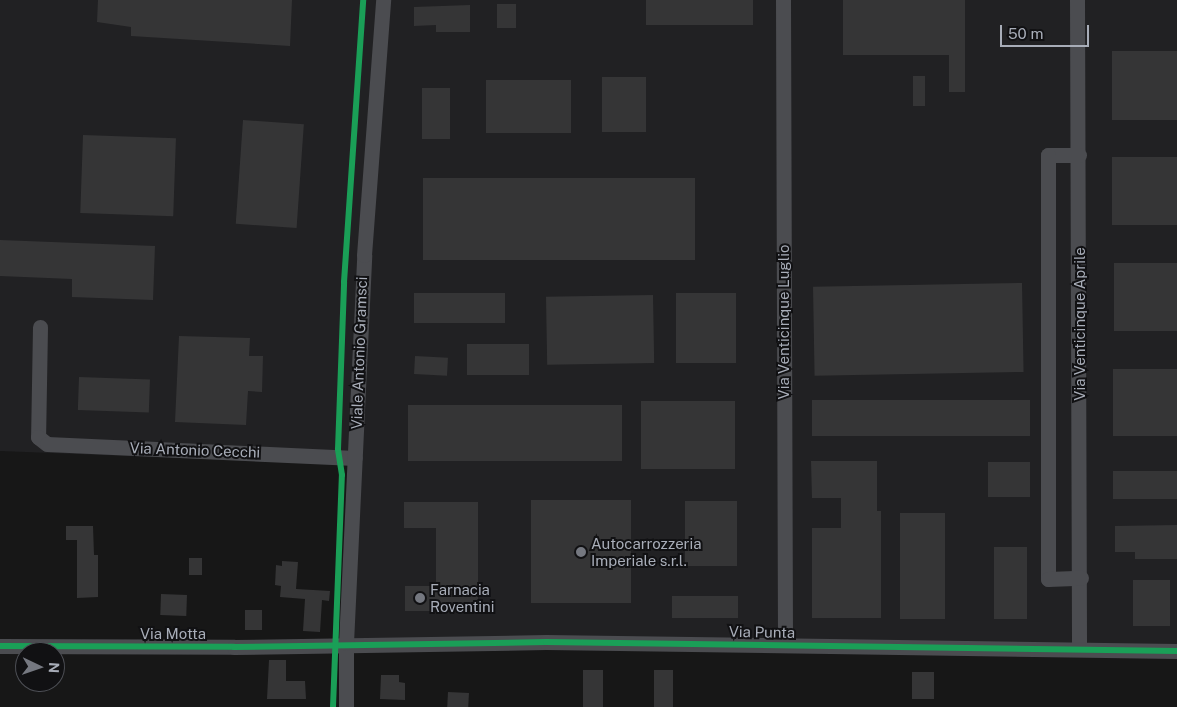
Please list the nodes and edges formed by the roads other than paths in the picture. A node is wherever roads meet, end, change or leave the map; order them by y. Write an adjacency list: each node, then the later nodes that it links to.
1 (382, 0): 6 (street, Viale Antonio Gramsci)
2 (783, 0): 9 (street, Via Venticinque Luglio)
3 (1077, 0): 4 (street, Via Venticinque Aprile)
4 (1079, 154): 7 (street, Via Venticinque Aprile); 7 (street)
5 (40, 327): 6 (street, Via Antonio Cecchi)
6 (355, 458): 8 (street, Viale Antonio Gramsci)
7 (1081, 578): 11 (street, Via Venticinque Aprile)
8 (346, 643): 9 (street, Via Punta); 10 (street, Via Motta); 13 (street, Viale Antonio Gramsci)
9 (785, 644): 11 (street, Via Punta)
10 (0, 646)
11 (1079, 649): 12 (street, Via Punta)
12 (1177, 651)
13 (346, 707)

